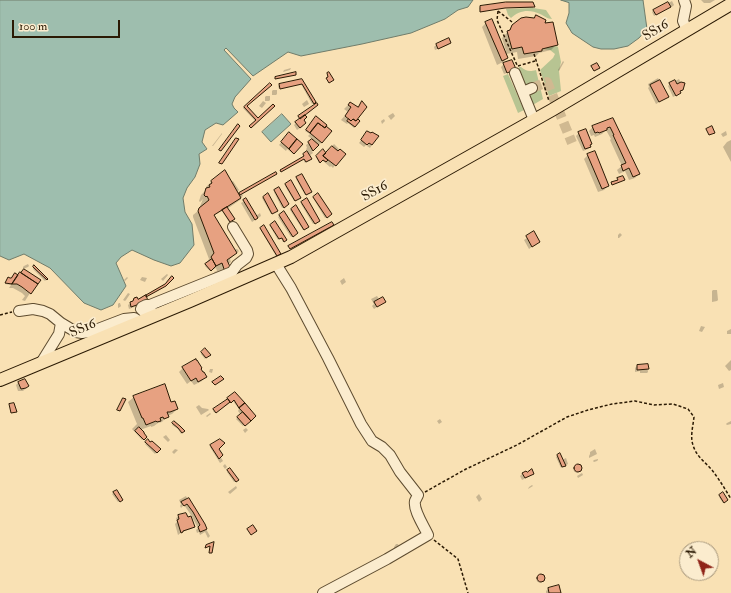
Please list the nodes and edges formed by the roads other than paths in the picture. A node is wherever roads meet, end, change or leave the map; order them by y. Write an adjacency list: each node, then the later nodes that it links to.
1 (684, 0): 3 (street)
2 (731, 4): 3 (main road, SS16)
3 (687, 30): 5 (main road, SS16)
4 (516, 69): 5 (street)
5 (534, 120): 7 (main road, SS16)
6 (233, 227): 9 (street)
7 (276, 264): 9 (main road, SS16); 14 (street)
8 (19, 311): 11 (street)
9 (158, 314): 10 (main road, SS16)
10 (140, 322): 11 (street); 12 (main road, SS16)
11 (61, 323): 12 (street)
12 (41, 363): 13 (main road, SS16)
13 (0, 380)
14 (323, 593)

